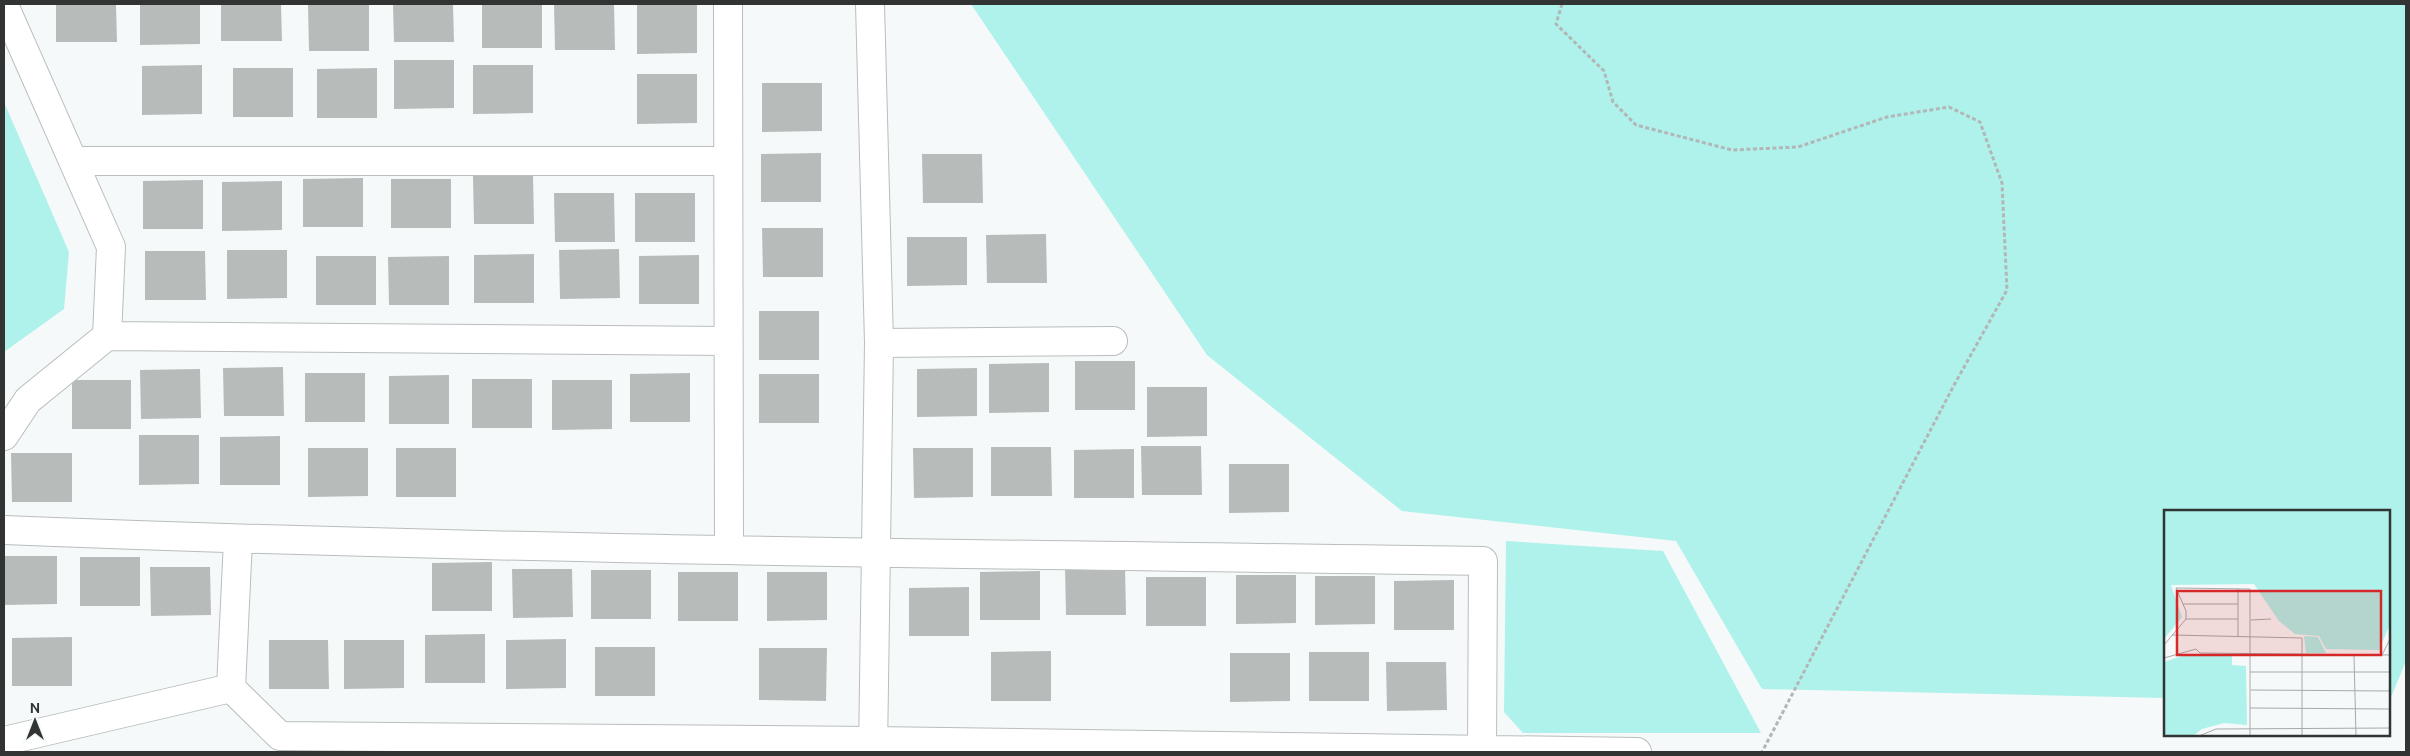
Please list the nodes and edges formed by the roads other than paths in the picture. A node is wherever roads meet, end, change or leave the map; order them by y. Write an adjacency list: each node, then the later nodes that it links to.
1 (728, 4): 5 (street)
2 (870, 4): 9 (street)
3 (4, 5): 4 (street)
4 (73, 161): 5 (street); 6 (street)
5 (728, 161): 7 (street)
6 (107, 336): 7 (street); 10 (street)
7 (728, 341): 13 (street)
8 (1113, 341): 9 (street)
9 (879, 342): 14 (street)
10 (4, 436)
11 (4, 530): 12 (street)
12 (238, 540): 13 (street); 15 (street)
13 (729, 550): 14 (street)
14 (876, 553): 17 (street); 18 (street)
15 (231, 688): 16 (street); 17 (street)
16 (4, 742)
17 (873, 746): 18 (street)
18 (1482, 751): 19 (street)
19 (1638, 752)

